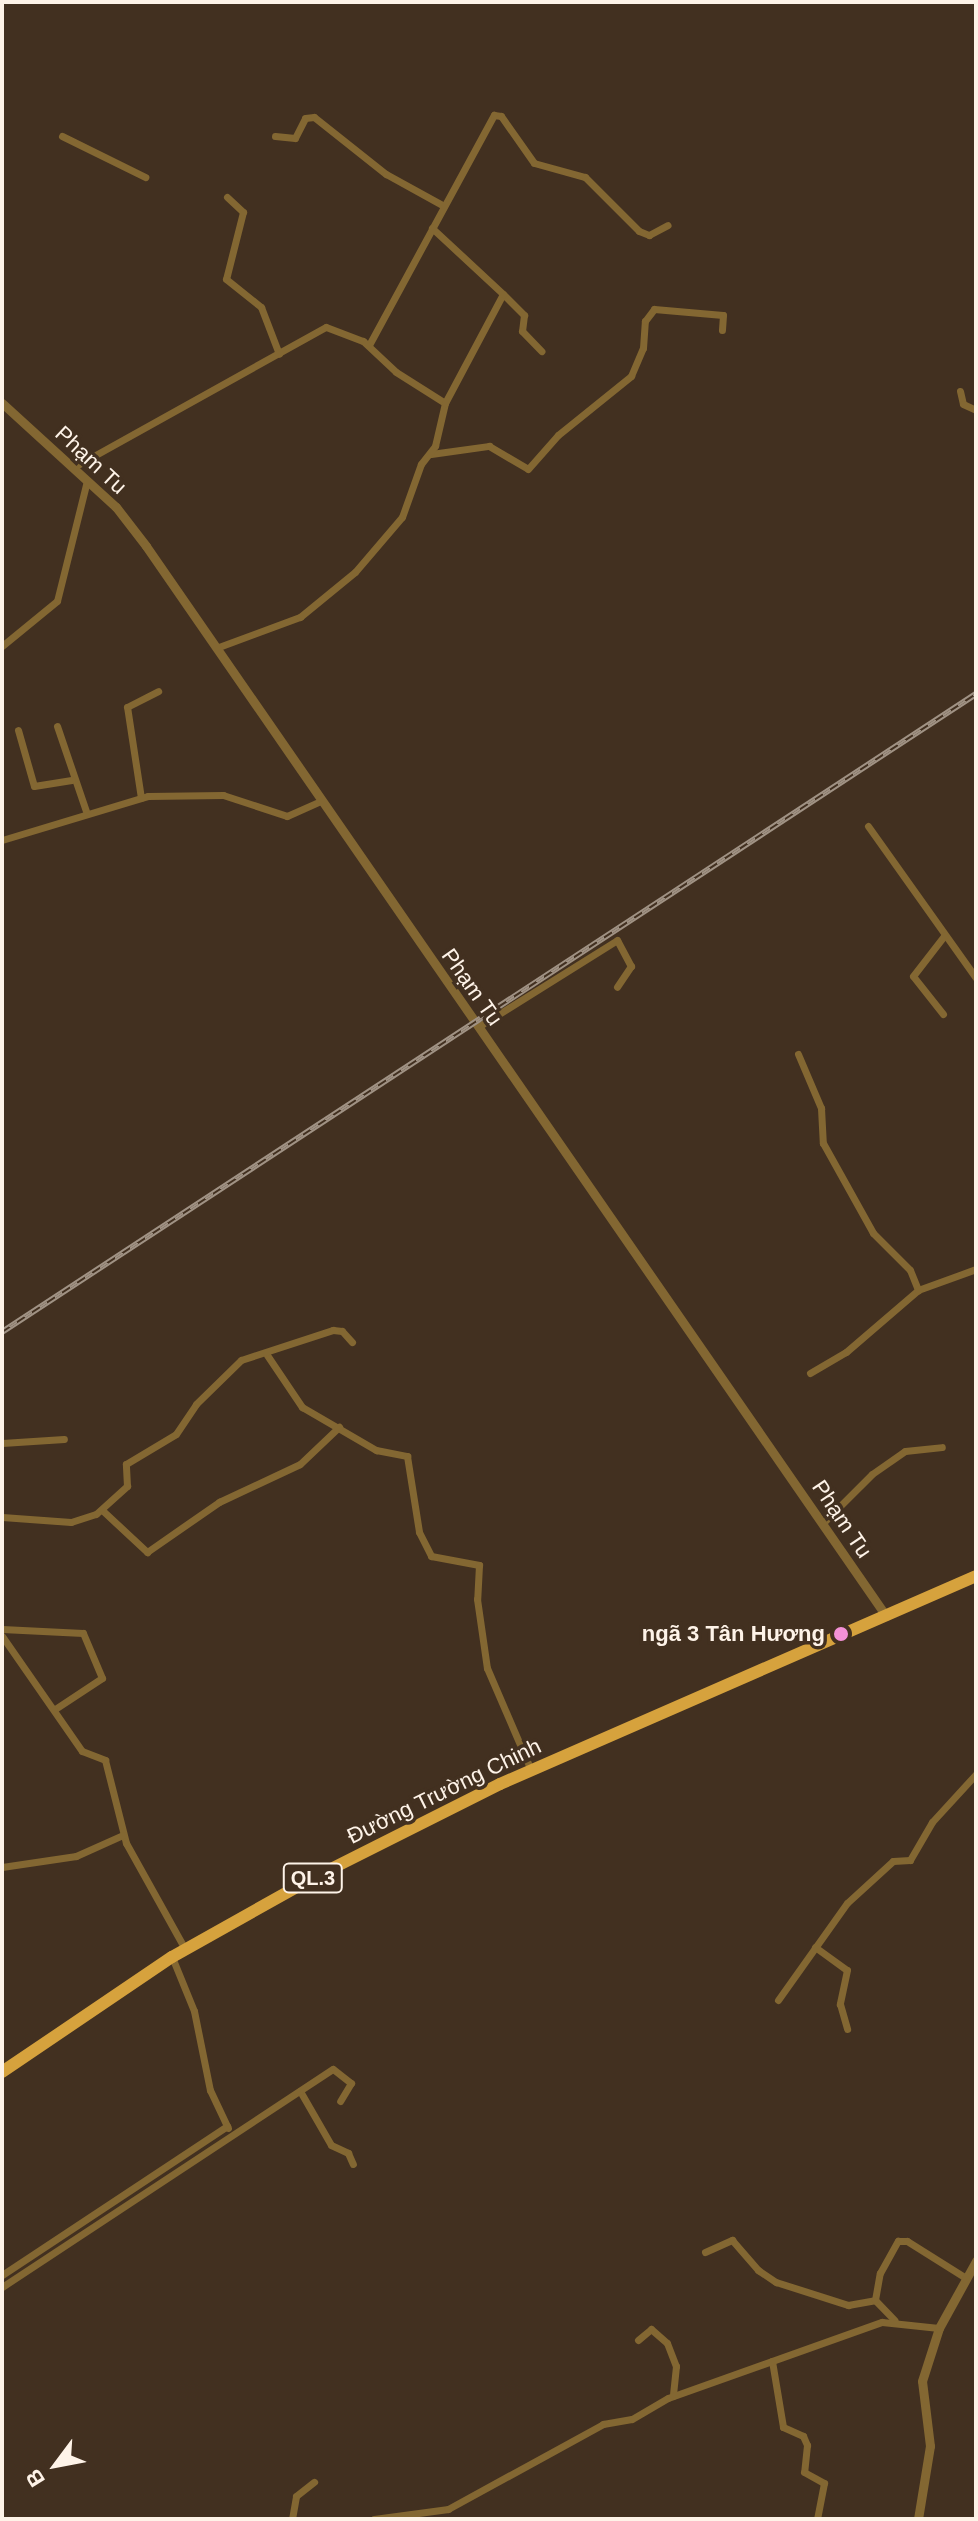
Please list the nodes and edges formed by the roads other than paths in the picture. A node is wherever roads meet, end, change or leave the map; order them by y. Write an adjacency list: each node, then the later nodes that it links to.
1 (62, 136): 3 (street)
2 (275, 136): 5 (street)
3 (145, 177)
4 (227, 197): 12 (street)
5 (444, 206): 6 (street); 7 (street)
6 (668, 225)
7 (432, 228): 8 (street); 10 (street)
8 (503, 294): 11 (street); 15 (street)
9 (722, 330): 17 (street)
10 (369, 345): 12 (street); 15 (street)
11 (541, 351)
12 (279, 354): 18 (street)
13 (960, 391): 16 (street)
14 (2, 403): 18 (street, Phạm Tu)
15 (445, 403): 17 (street)
16 (976, 410)
17 (428, 455): 21 (street)
18 (74, 467): 19 (street, Phạm Tu)
19 (87, 481): 20 (street); 21 (street, Phạm Tu)
20 (2, 646)
21 (216, 648): 27 (street, Phạm Tu)
22 (158, 691): 26 (street)
23 (57, 726): 25 (street)
24 (18, 730): 25 (street)
25 (72, 780): 28 (street)
26 (141, 798): 27 (street); 28 (street)
27 (320, 801): 35 (street, Phạm Tu)
28 (86, 811): 30 (street)
29 (868, 826): 31 (street)
30 (2, 840)
31 (944, 936): 32 (street); 34 (street)
32 (976, 978)
33 (617, 987): 35 (street)
34 (943, 1014)
35 (478, 1027): 48 (street, Phạm Tu)
36 (798, 1054): 38 (street)
37 (976, 1269): 38 (street)
38 (918, 1290): 41 (street)
39 (352, 1342): 40 (street)
40 (267, 1355): 42 (street); 46 (street)
41 (810, 1373)
42 (339, 1427): 46 (street); 54 (street)
43 (64, 1439): 44 (street)
44 (2, 1443)
45 (942, 1447): 48 (street)
46 (102, 1510): 47 (street)
47 (2, 1517)
48 (823, 1523): 50 (street, Phạm Tu)
49 (976, 1576): 50 (highway, QL.3)
50 (886, 1616): 54 (highway, Đường Trường Chinh / QL.3)
51 (2, 1629): 53 (street)
52 (2, 1636): 53 (street)
53 (55, 1709): 56 (street)
54 (531, 1770): 59 (highway, Đường Trường Chinh / QL.3)
55 (976, 1774): 58 (street)
56 (123, 1835): 57 (street); 59 (street)
57 (2, 1867)
58 (815, 1947): 61 (street); 62 (street)
59 (185, 1949): 60 (highway, Đường Trường Chinh / QL.3)
60 (172, 1957): 63 (highway, Đường Trường Chinh / QL.3); 66 (street)
61 (778, 2000)
62 (847, 2029)
63 (2, 2072)
64 (300, 2091): 65 (street); 66 (street); 67 (street)
65 (340, 2101)
66 (230, 2131): 68 (street)
67 (353, 2164)
68 (86, 2227): 71 (street); 73 (street)
69 (705, 2252): 74 (street)
70 (976, 2261): 72 (street)
71 (2, 2275)
72 (966, 2278): 74 (street); 76 (street)
73 (2, 2287)
74 (875, 2300): 75 (street)
75 (894, 2320): 76 (street); 78 (street)
76 (939, 2328): 84 (street)
77 (638, 2340): 79 (street)
78 (772, 2361): 79 (street); 83 (street)
79 (673, 2396): 82 (street)
80 (314, 2482): 81 (street)
81 (292, 2519)
82 (374, 2519)
83 (817, 2519)
84 (918, 2519)

